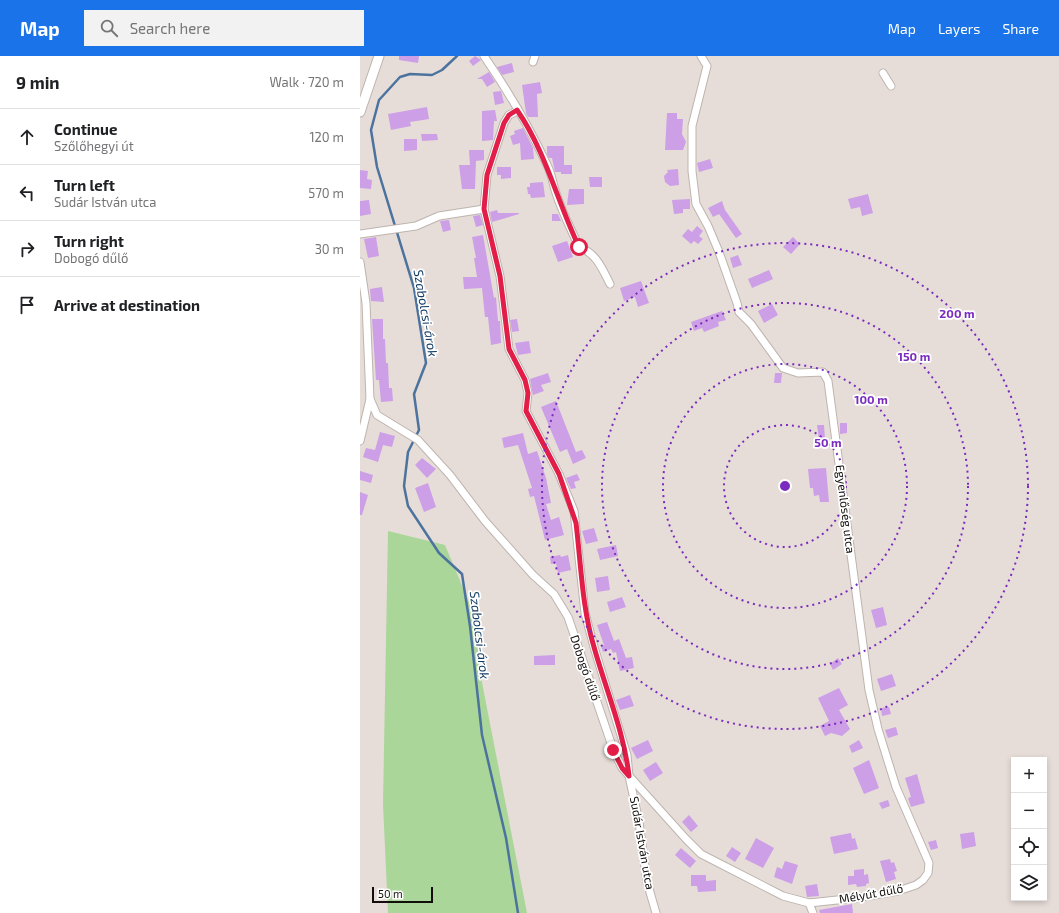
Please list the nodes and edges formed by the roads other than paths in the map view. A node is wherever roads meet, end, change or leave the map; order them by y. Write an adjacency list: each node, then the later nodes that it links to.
1 (379, 56): 7 (street)
2 (484, 56): 6 (street)
3 (701, 56): 15 (street, Egyenlőség utca)
4 (883, 73): 5 (street)
5 (891, 86)
6 (517, 110): 8 (street, Sudár István utca); 11 (street)
7 (360, 112)
8 (484, 209): 9 (street); 14 (street, Sudár István utca)
9 (360, 234)
10 (360, 262): 12 (street)
11 (610, 284)
12 (370, 399): 13 (street); 14 (street, Dobogó dűlő)
13 (360, 441)
14 (629, 776): 16 (street, Dobogó dűlő); 17 (street, Sudár István utca)
15 (928, 873): 16 (street, Mélyút dűlő)
16 (808, 904): 18 (street)
17 (656, 913)
18 (813, 913)

